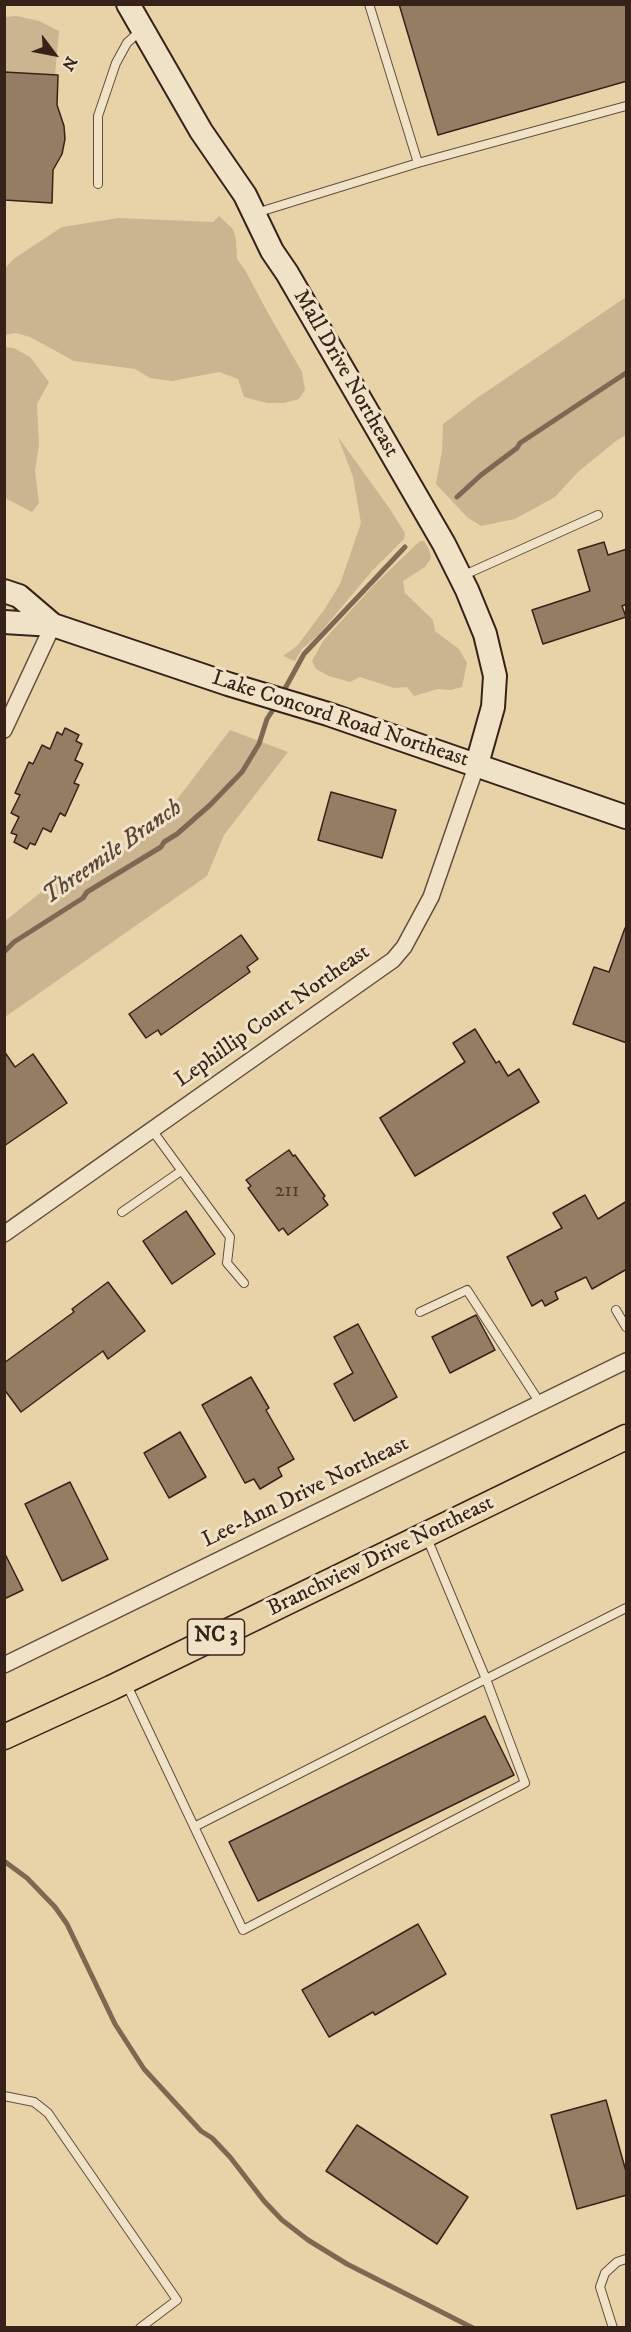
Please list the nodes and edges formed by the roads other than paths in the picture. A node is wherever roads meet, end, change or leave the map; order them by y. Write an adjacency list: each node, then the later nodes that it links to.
1 (128, 4): 3 (street, Mall Drive Northeast)
2 (369, 4): 5 (lane)
3 (142, 29): 6 (lane); 7 (street, Mall Drive Northeast)
4 (627, 106): 5 (lane)
5 (418, 163): 7 (lane)
6 (98, 184)
7 (255, 213): 9 (street, Mall Drive Northeast)
8 (598, 514): 9 (lane)
9 (460, 577): 14 (street, Mall Drive Northeast)
10 (4, 591): 12 (street, Lake Concord Road Northeast)
11 (4, 622): 12 (street, Lake Concord Road Northeast)
12 (53, 625): 13 (street); 14 (street, Lake Concord Road Northeast)
13 (4, 730)
14 (477, 764): 15 (street, Lake Concord Road Northeast); 16 (street, Lephillip Court Northeast)
15 (627, 817)
16 (152, 1130): 17 (lane); 19 (street, Lephillip Court Northeast)
17 (181, 1171): 18 (lane); 20 (lane)
18 (122, 1212)
19 (4, 1234)
20 (244, 1284)
21 (616, 1310): 23 (lane)
22 (420, 1312): 25 (lane)
23 (627, 1328)
24 (627, 1360): 25 (street, Lee-Ann Drive Northeast)
25 (540, 1403): 29 (street, Lee-Ann Drive Northeast)
26 (627, 1437): 27 (main road, Branchview Drive Northeast / NC 3)
27 (426, 1535): 30 (lane); 31 (main road, Branchview Drive Northeast / NC 3)
28 (627, 1608): 30 (lane)
29 (4, 1665)
30 (486, 1679): 33 (lane); 33 (lane)
31 (125, 1681): 32 (main road, Branchview Drive Northeast / NC 3); 33 (lane)
32 (4, 1737)
33 (194, 1827)
34 (4, 2096): 36 (lane)
35 (627, 2259): 37 (lane)
36 (140, 2328)
37 (613, 2328)

